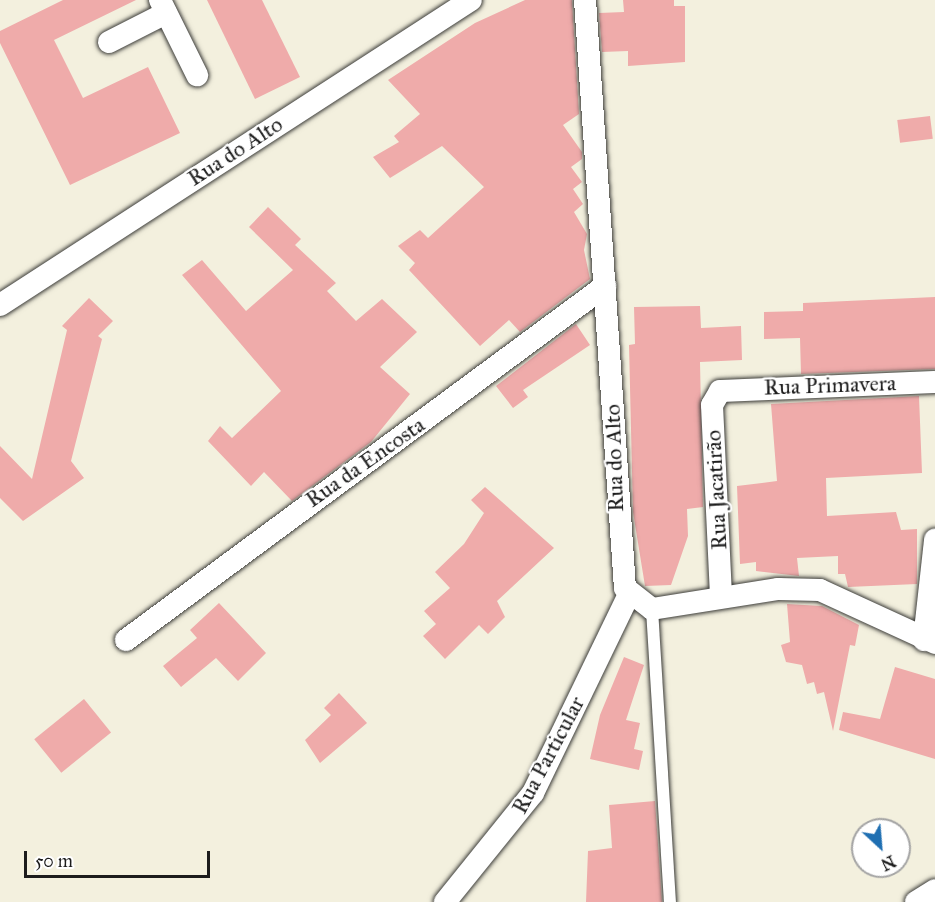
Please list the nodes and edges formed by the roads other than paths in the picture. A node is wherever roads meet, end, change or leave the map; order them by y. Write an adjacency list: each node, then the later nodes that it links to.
1 (471, 0): 7 (street, Rua do Alto)
2 (585, 0): 6 (street, Rua do Alto)
3 (163, 7): 4 (street); 5 (street)
4 (109, 42)
5 (197, 75)
6 (605, 286): 11 (street, Rua do Alto); 14 (street, Rua da Encosta)
7 (0, 305)
8 (935, 382): 9 (street, Rua Primavera)
9 (725, 388): 12 (street, Rua Jacatirão)
10 (935, 540): 15 (street)
11 (629, 594): 13 (street); 17 (street, Rua Particular)
12 (721, 596): 13 (street); 15 (street)
13 (652, 609): 18 (lane)
14 (126, 640)
15 (930, 642)
16 (935, 890): 19 (street)
17 (445, 902)
18 (670, 902)
19 (916, 902)

